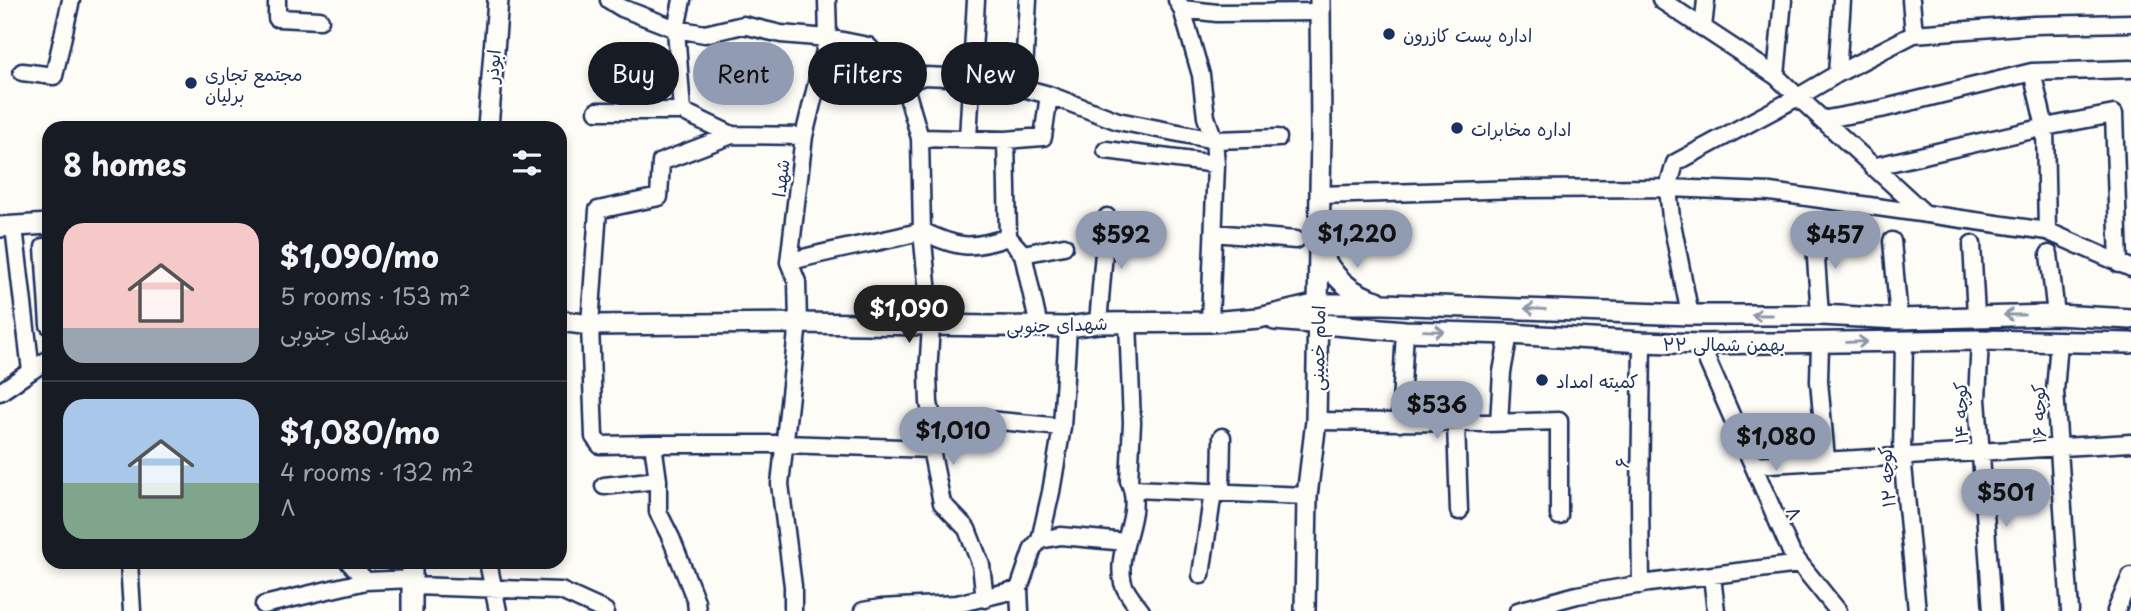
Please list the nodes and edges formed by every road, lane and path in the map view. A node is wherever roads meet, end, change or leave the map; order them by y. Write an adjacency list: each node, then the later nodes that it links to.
1 (71, 0): 27 (street)
2 (277, 0): 17 (street)
3 (498, 0): 34 (main road, ابوذر)
4 (609, 0): 19 (street)
5 (682, 0): 19 (street)
6 (827, 0): 22 (street, شهدا)
7 (976, 0): 24 (street)
8 (1028, 0): 25 (street)
9 (1661, 0): 20 (street)
10 (1706, 0): 20 (street)
11 (1783, 0): 30 (street)
12 (1842, 0): 29 (street)
13 (1911, 0): 21 (street)
14 (1179, 5): 16 (street); 49 (street)
15 (1320, 6): 16 (street); 54 (main road, امام خمینی)
16 (1218, 7)
17 (320, 20)
18 (2131, 23): 21 (street)
19 (676, 29): 22 (street); 38 (street)
20 (1703, 29): 30 (street)
21 (1914, 34): 29 (street)
22 (828, 38): 23 (street); 44 (street, شهدا)
23 (848, 42)
24 (973, 42)
25 (1026, 42)
26 (2131, 69): 28 (street)
27 (22, 72)
28 (2032, 72): 39 (street); 42 (street)
29 (1837, 74): 33 (street)
30 (1776, 76): 33 (street)
31 (1039, 92): 32 (street)
32 (1049, 95): 48 (street); 49 (street)
33 (1798, 97): 39 (street); 53 (street)
34 (489, 102): 40 (main road, ابوذر); 41 (main road)
35 (911, 105): 45 (street)
36 (970, 105): 46 (street)
37 (597, 111): 38 (street)
38 (682, 111): 43 (street)
39 (1821, 120): 52 (street)
40 (478, 121)
41 (488, 121)
42 (2045, 127): 52 (street); 61 (street); 72 (street)
43 (732, 135): 44 (street); 86 (street)
44 (804, 135): 71 (street, شهدا)
45 (920, 138): 46 (street); 60 (street)
46 (968, 138): 48 (street)
47 (1278, 138): 49 (street)
48 (1006, 140): 63 (street)
49 (1214, 140): 51 (street)
50 (1106, 150): 51 (street)
51 (1216, 164): 62 (street)
52 (1872, 167): 55 (street)
53 (1668, 188): 54 (street); 55 (street); 75 (street)
54 (1320, 195): 68 (main road, امام خمینی)
55 (1925, 214): 61 (street)
56 (1107, 217): 85 (street)
57 (42, 224): 58 (main road)
58 (7, 227): 100 (street)
59 (1814, 230): 76 (street)
60 (922, 231): 63 (street); 71 (street); 87 (street)
61 (2047, 231): 72 (street)
62 (1214, 233): 64 (street); 83 (street)
63 (1008, 237): 69 (street)
64 (1296, 240)
65 (1892, 241): 79 (street)
66 (1972, 244): 77 (street)
67 (1064, 246): 69 (street)
68 (1319, 250): 73 (main road); 74 (main road, امام خمینی)
69 (1023, 254): 88 (street)
70 (2049, 254): 78 (street)
71 (789, 262): 84 (street, شهدا)
72 (2125, 266)
73 (1384, 304): 74 (main road, ۲۲ بهمن شمالی); 75 (main road, ۲۲ بهمن شمالی, one-way to 73)
74 (1317, 314): 83 (main road, شهدای جنوبی); 90 (main road, ۲۲ بهمن شمالی); 102 (main road, امام خمینی)
75 (1689, 315): 76 (main road, ۲۲ بهمن شمالی, one-way to 75)
76 (1820, 315): 79 (main road, ۲۲ بهمن شمالی)
77 (1976, 315): 78 (main road, ۲۲ بهمن شمالی, one-way to 77); 79 (main road, ۲۲ بهمن شمالی)
78 (2056, 315): 80 (main road, ۲۲ بهمن شمالی)
79 (1899, 319)
80 (2131, 319)
81 (1128, 321): 83 (main road, شهدای جنوبی); 85 (main road, شهدای جنوبی); 120 (street)
82 (567, 322): 86 (main road, شهدای جنوبی)
83 (1210, 322)
84 (798, 323): 86 (main road, شهدای جنوبی); 87 (main road, شهدای جنوبی); 111 (street, شهدا)
85 (1098, 323): 89 (main road, شهدای جنوبی)
86 (590, 325): 110 (street)
87 (931, 325): 88 (main road, شهدای جنوبی); 107 (street)
88 (1039, 327): 89 (main road, شهدای جنوبی)
89 (1068, 327): 106 (street)
90 (1405, 331): 91 (main road, ۲۲ بهمن شمالی, one-way to 91); 103 (street)
91 (1508, 334): 94 (main road, ۲۲ بهمن شمالی); 105 (street)
92 (1980, 340): 93 (main road, ۲۲ بهمن شمالی); 95 (main road, ۲۲ بهمن شمالی); 114 (street, کوچه ۱۴)
93 (1904, 341): 96 (main road, ۲۲ بهمن شمالی, one-way to 93); 115 (street, کوچه ۱۲)
94 (1642, 342): 98 (main road, ۲۲ بهمن شمالی); 136 (street, ۶)
95 (2059, 342): 97 (main road, ۲۲ بهمن شمالی); 112 (street, کوچه ۱۶)
96 (1820, 343): 98 (main road, ۲۲ بهمن شمالی); 116 (street)
97 (2131, 343)
98 (1700, 344): 117 (street, ۸)
99 (42, 364): 100 (street)
100 (31, 371): 101 (street)
101 (0, 392)
102 (1316, 421): 103 (street); 122 (main road, امام خمینی)
103 (1400, 423): 104 (street)
104 (1456, 423): 105 (street); 123 (street)
105 (1499, 423): 124 (street)
106 (1062, 428): 107 (street); 125 (street)
107 (935, 430): 113 (street)
108 (1222, 437): 121 (street)
109 (2131, 443): 112 (street)
110 (653, 444): 111 (street); 118 (street)
111 (784, 444): 113 (street); 147 (street, شهدا)
112 (2058, 448): 114 (street); 157 (street, کوچه ۱۶)
113 (931, 449): 139 (street)
114 (1980, 452): 115 (street); 156 (street, کوچه ۱۴)
115 (1902, 455): 116 (street); 155 (street, کوچه ۱۲)
116 (1826, 459): 117 (street)
117 (1753, 465): 127 (street, ۸)
118 (658, 480): 119 (street); 146 (street)
119 (604, 486)
120 (1133, 489): 121 (street); 126 (street)
121 (1217, 492): 122 (street); 131 (street)
122 (1307, 496): 151 (main road, امام خمینی)
123 (1459, 511)
124 (1559, 516)
125 (1040, 540): 126 (street); 138 (street)
126 (1126, 542): 150 (street)
127 (1800, 564): 133 (street); 154 (street, ۸)
128 (129, 569): 142 (street)
129 (356, 569): 135 (street)
130 (489, 569): 137 (street)
131 (1201, 575)
132 (413, 576): 135 (street); 137 (street); 143 (main road)
133 (1712, 576): 136 (street); 153 (street)
134 (2131, 576): 158 (street)
135 (366, 580): 141 (street)
136 (1641, 585): 152 (street)
137 (493, 587): 140 (street); 144 (street)
138 (1019, 589): 139 (street); 149 (street)
139 (985, 599): 148 (street)
140 (578, 604): 145 (street)
141 (264, 605)
142 (132, 611)
143 (412, 611)
144 (498, 611)
145 (605, 611)
146 (697, 611)
147 (793, 611)
148 (863, 611)
149 (1020, 611)
150 (1141, 611)
151 (1306, 611)
152 (1518, 611)
153 (1716, 611)
154 (1838, 611)
155 (1917, 611)
156 (1992, 611)
157 (2070, 611)
158 (2116, 611)

